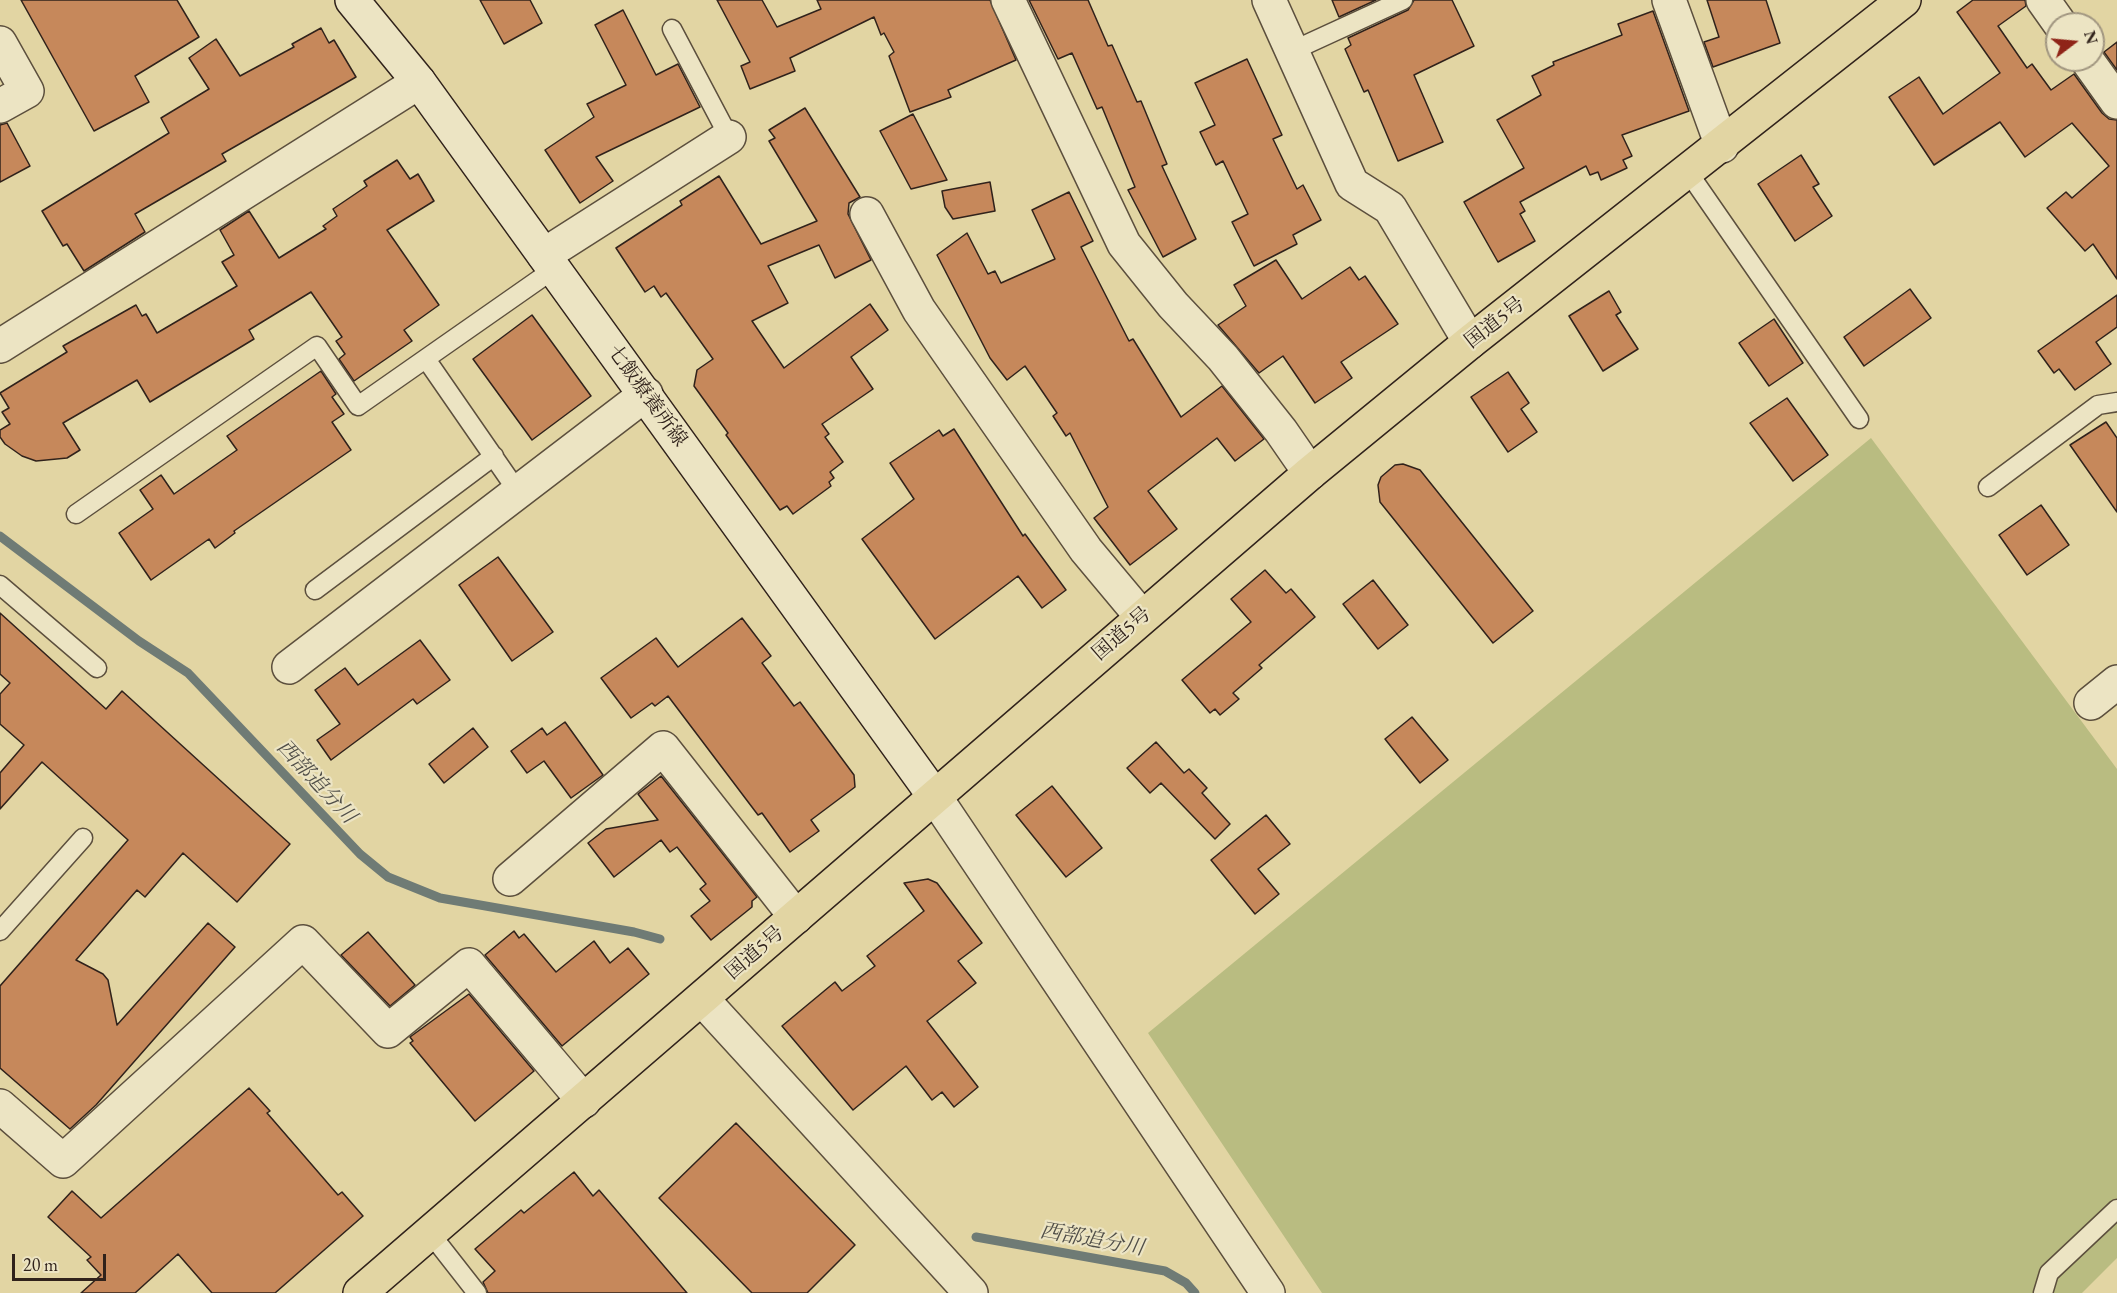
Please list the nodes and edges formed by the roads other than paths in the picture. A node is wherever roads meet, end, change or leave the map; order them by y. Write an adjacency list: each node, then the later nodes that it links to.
1 (352, 0): 11 (street, 七飯療養所線)
2 (1008, 0): 26 (street)
3 (1269, 0): 9 (street)
4 (1403, 0): 9 (lane)
5 (1669, 0): 15 (street)
6 (1904, 0): 15 (highway, 国道5号)
7 (672, 30): 14 (lane)
8 (0, 43): 13 (street)
9 (1292, 51): 19 (street)
10 (2096, 72): 12 (street)
11 (419, 82): 18 (street, 七飯療養所線); 20 (street)
12 (2117, 102)
13 (0, 106)
14 (729, 137): 18 (street)
15 (1722, 146): 16 (highway, 国道5号)
16 (1688, 172): 19 (highway, 国道5号); 24 (lane)
17 (867, 214): 32 (street)
18 (549, 262): 21 (lane); 22 (street, 七飯療養所線)
19 (1470, 342): 26 (highway, 国道5号)
20 (0, 346)
21 (426, 359): 25 (lane); 29 (lane)
22 (646, 394): 28 (street); 37 (street, 七飯療養所線)
23 (2117, 402): 27 (lane)
24 (1859, 419)
25 (494, 456): 28 (lane); 31 (lane)
26 (1310, 473): 32 (highway, 国道5号)
27 (1988, 487)
28 (518, 492): 33 (street)
29 (76, 514)
30 (0, 585): 34 (lane)
31 (315, 590)
32 (1142, 617): 37 (highway, 国道5号)
33 (289, 667)
34 (97, 668)
35 (2117, 682): 36 (street)
36 (2091, 703)
37 (935, 797): 40 (highway, 国道5号); 50 (street, 七飯療養所線)
38 (83, 838): 41 (lane)
39 (510, 879): 40 (street)
40 (796, 917): 42 (highway, 国道5号)
41 (0, 931)
42 (702, 999): 43 (highway, 国道5号); 49 (street)
43 (584, 1101): 44 (street); 46 (highway, 国道5号)
44 (0, 1107)
45 (2117, 1209): 51 (lane)
46 (430, 1233): 47 (highway, 国道5号); 48 (lane)
47 (360, 1293)
48 (477, 1293)
49 (971, 1293)
50 (1268, 1293)
51 (2043, 1293)

